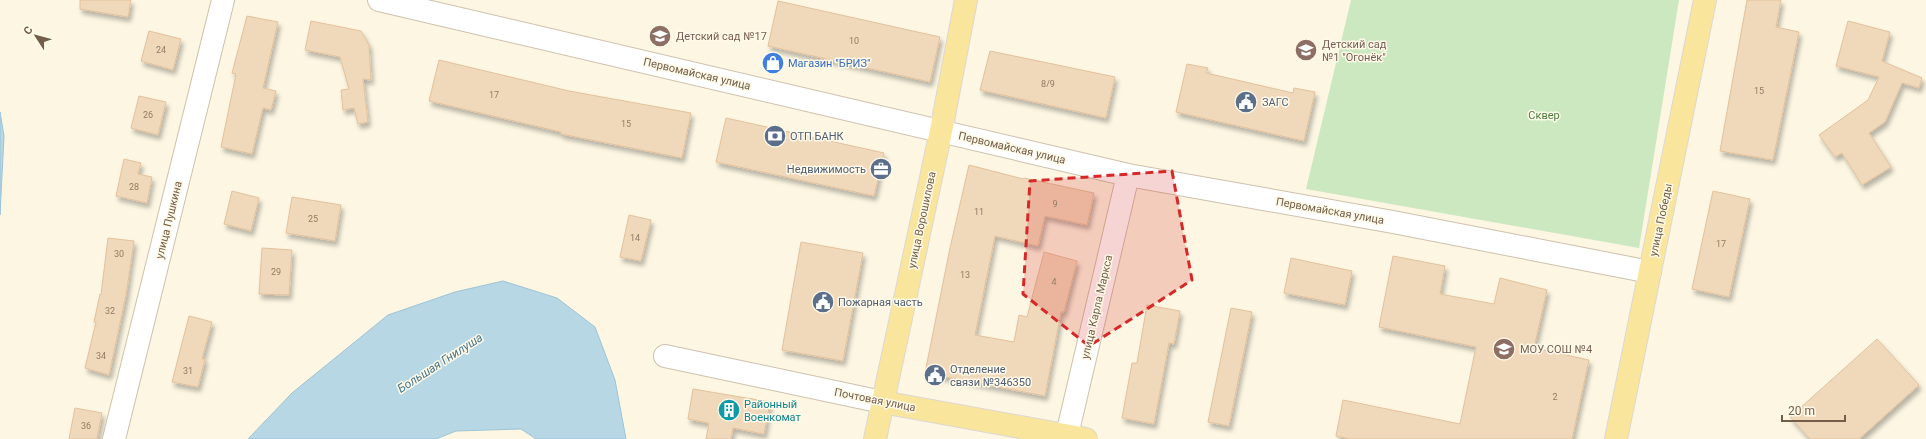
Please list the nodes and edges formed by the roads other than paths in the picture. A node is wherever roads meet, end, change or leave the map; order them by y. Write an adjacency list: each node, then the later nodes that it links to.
1 (223, 0): 11 (street, улица Пушкина)
2 (379, 0): 5 (street, Первомайская улица)
3 (966, 0): 5 (main road, улица Ворошилова)
4 (1705, 0): 7 (main road, улица Победы)
5 (941, 131): 6 (street, Первомайская улица); 9 (main road, улица Ворошилова)
6 (1128, 175): 7 (street, Первомайская улица); 10 (street, улица Карла Маркса)
7 (1650, 272): 13 (main road, улица Победы)
8 (665, 356): 9 (street, Почтовая улица)
9 (882, 402): 10 (main road, Почтовая улица); 12 (main road, улица Ворошилова)
10 (1073, 438)
11 (114, 439)
12 (875, 439)
13 (1616, 439)

